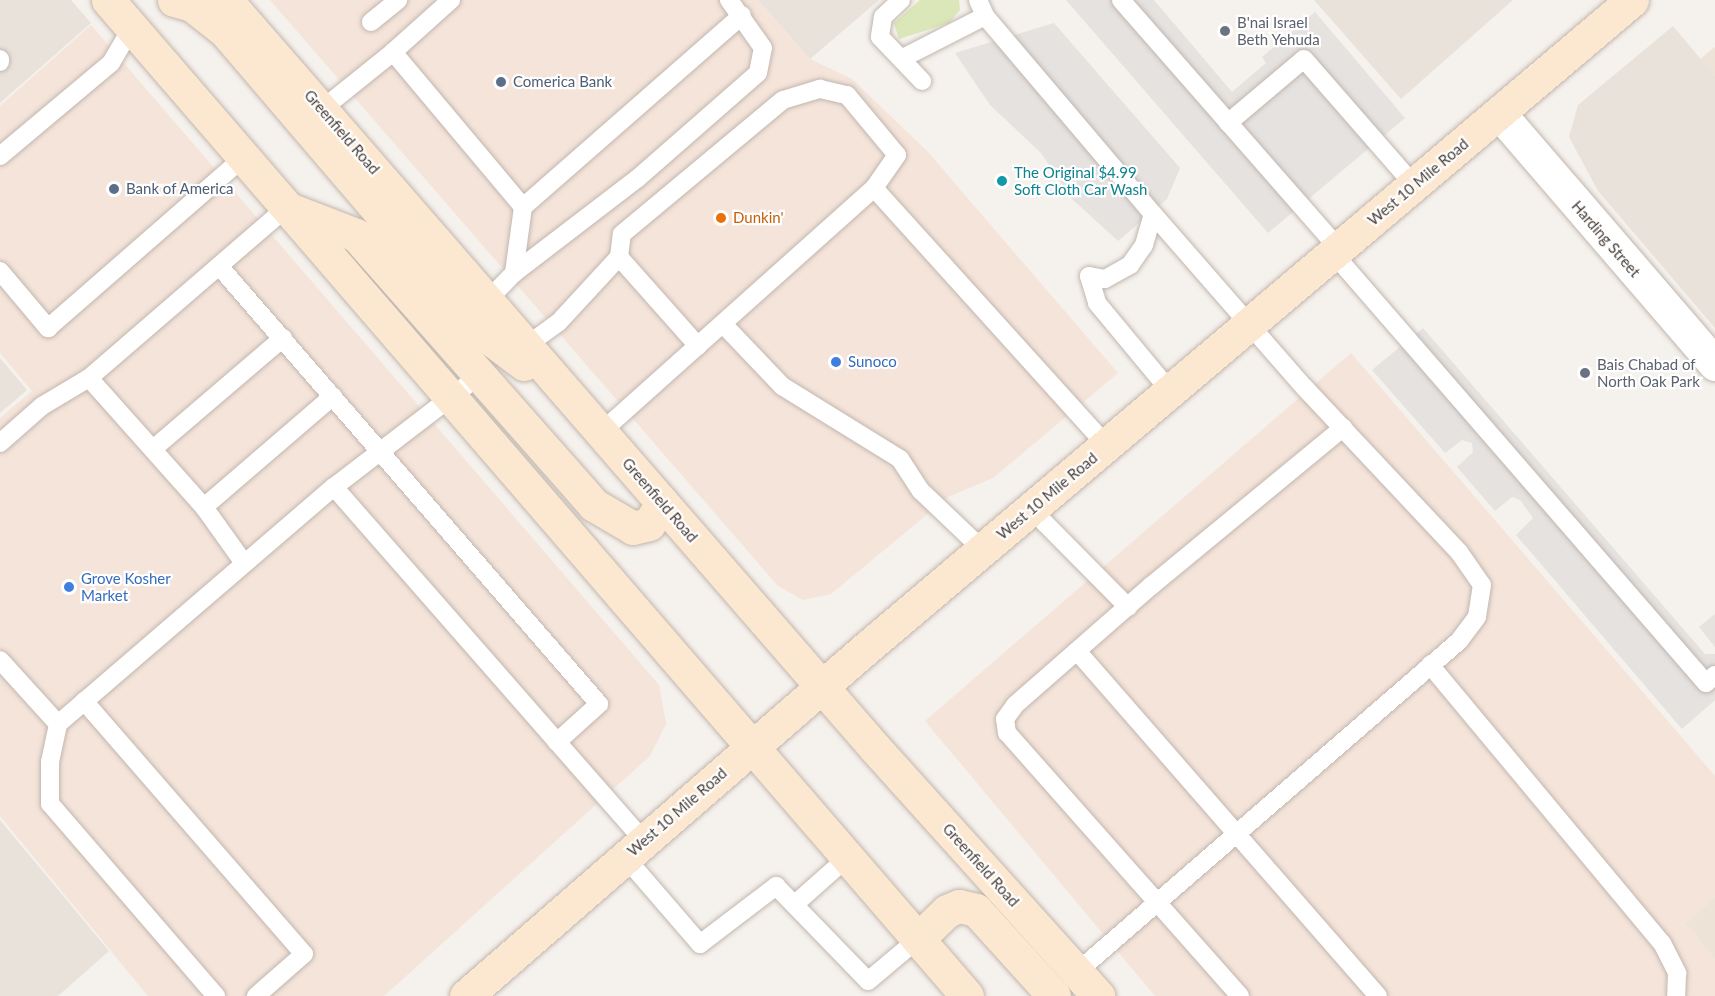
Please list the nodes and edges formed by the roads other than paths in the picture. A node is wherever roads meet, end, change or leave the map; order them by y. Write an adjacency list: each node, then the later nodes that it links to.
1 (108, 0): 13 (main road)
2 (173, 0): 13 (main road); 18 (main road)
3 (226, 0): 18 (main road, Greenfield Road)
4 (398, 0): 12 (lane)
5 (452, 0): 14 (lane)
6 (729, 0): 11 (lane)
7 (901, 0): 15 (lane)
8 (1121, 0): 19 (lane)
9 (1632, 0): 17 (main road, West 10 Mile Road)
10 (981, 8): 15 (lane); 26 (lane)
11 (741, 15): 24 (lane); 31 (lane)
12 (371, 22)
13 (132, 27): 20 (lane); 21 (main road)
14 (393, 52): 18 (lane); 24 (lane)
15 (903, 58): 16 (lane)
16 (922, 81)
17 (1498, 113): 22 (main road, West 10 Mile Road); 38 (street, Harding Street)
18 (313, 116): 32 (main road, Greenfield Road)
19 (1228, 123): 22 (lane); 27 (lane)
20 (0, 156)
21 (243, 158): 25 (main road); 30 (lane)
22 (1414, 185): 27 (main road, West 10 Mile Road)
23 (874, 189): 28 (lane); 33 (lane); 48 (lane)
24 (523, 207): 31 (lane)
25 (286, 208): 29 (lane); 39 (main road); 43 (main road)
26 (1153, 213): 34 (lane); 41 (lane)
27 (1336, 251): 34 (main road, West 10 Mile Road); 61 (lane)
28 (620, 257): 36 (lane); 37 (lane)
29 (219, 266): 35 (lane); 40 (lane)
30 (0, 271)
31 (514, 273): 32 (lane)
32 (478, 308): 36 (main road, Greenfield Road); 44 (main road)
33 (723, 324): 37 (lane); 55 (lane)
34 (1249, 325): 41 (main road, West 10 Mile Road); 45 (lane)
35 (283, 338): 42 (lane); 49 (lane)
36 (526, 346): 44 (main road, Greenfield Road)
37 (698, 346): 46 (lane)
38 (1715, 364)
39 (480, 375): 43 (lane); 52 (main road)
40 (89, 378): 47 (lane); 49 (lane)
41 (1170, 391): 48 (main road, West 10 Mile Road)
42 (333, 396): 50 (lane); 53 (lane)
43 (452, 397): 50 (lane); 66 (main road)
44 (572, 399): 46 (main road, Greenfield Road)
45 (1343, 428): 57 (lane); 60 (lane)
46 (601, 432): 52 (main road, Greenfield Road)
47 (0, 443)
48 (1106, 445): 54 (main road, West 10 Mile Road)
49 (153, 449): 53 (lane)
50 (384, 453): 51 (lane); 65 (lane)
51 (334, 487): 56 (lane); 65 (lane)
52 (662, 503): 62 (main road, Greenfield Road)
53 (204, 507): 56 (lane)
54 (1031, 509): 55 (main road, West 10 Mile Road); 57 (lane)
55 (983, 550): 62 (main road, West 10 Mile Road)
56 (244, 563): 63 (lane)
57 (1128, 607): 58 (lane)
58 (1077, 651): 67 (lane); 70 (lane)
59 (0, 660): 64 (lane)
60 (1430, 665): 67 (lane); 81 (lane)
61 (1715, 675)
62 (822, 687): 66 (main road, West 10 Mile Road); 73 (main road, Greenfield Road)
63 (84, 701): 64 (lane); 75 (lane)
64 (58, 724): 74 (lane)
65 (557, 742): 68 (lane)
66 (751, 748): 68 (main road, West 10 Mile Road); 69 (main road)
67 (1236, 831): 70 (lane); 80 (lane)
68 (634, 849): 71 (lane); 76 (main road, West 10 Mile Road)
69 (848, 857): 71 (lane); 72 (main road)
70 (1159, 902): 73 (lane); 79 (lane)
71 (795, 904): 72 (lane)
72 (918, 939): 77 (main road); 78 (main road)
73 (1088, 984)
74 (216, 996)
75 (256, 996)
76 (466, 996)
77 (967, 996)
78 (1054, 996)
79 (1239, 996)
80 (1378, 996)
81 (1676, 996)

